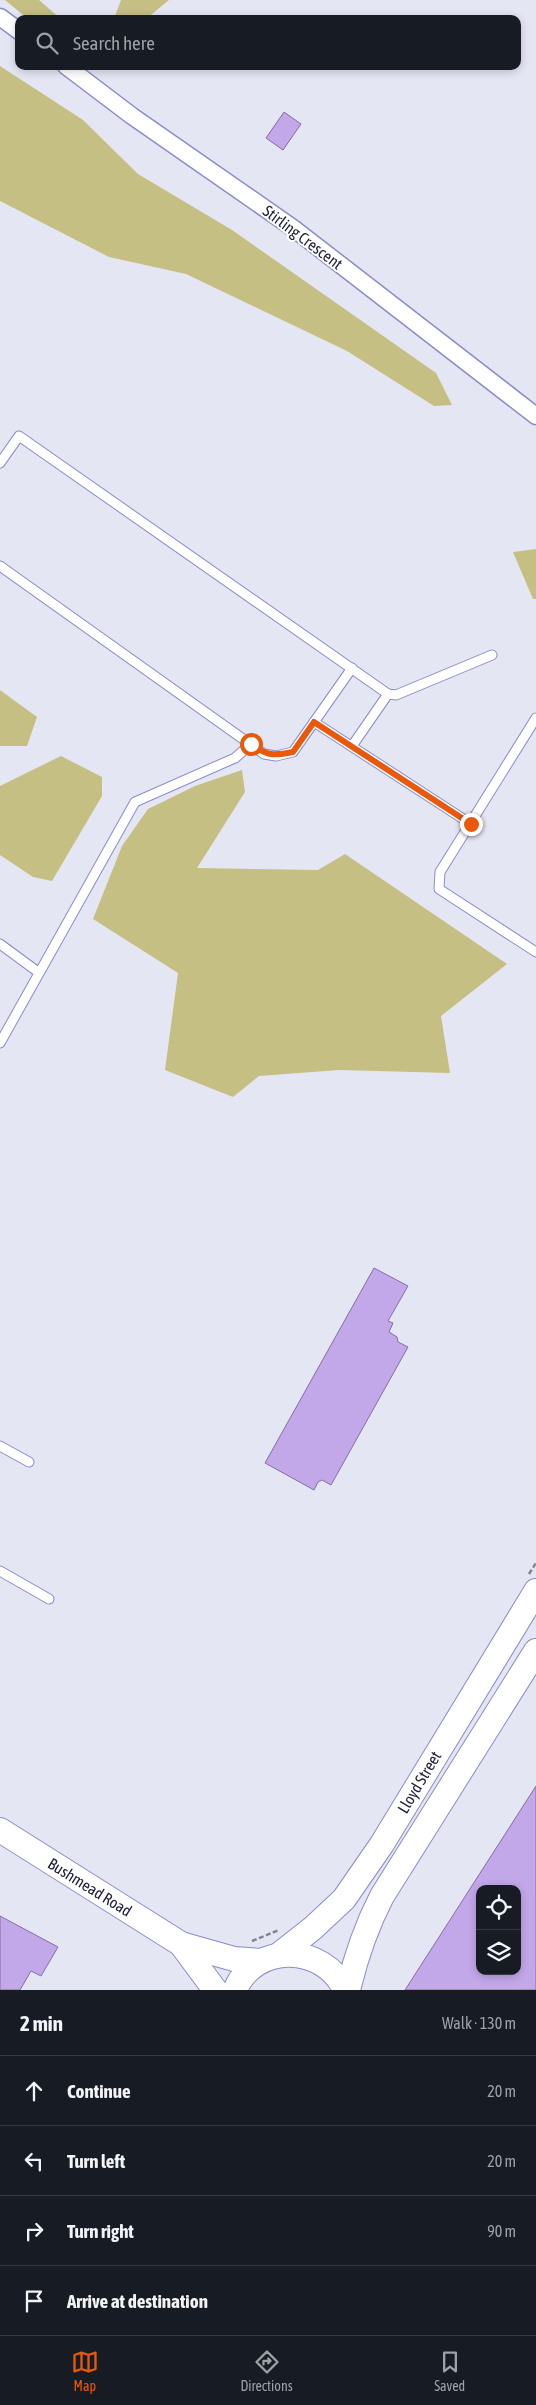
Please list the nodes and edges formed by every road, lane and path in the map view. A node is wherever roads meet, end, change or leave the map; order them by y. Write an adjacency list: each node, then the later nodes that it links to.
1 (0, 17): 2 (street)
2 (15, 28)
3 (71, 70): 4 (street, Stirling Crescent)
4 (536, 416)
5 (0, 463): 8 (lane)
6 (0, 566): 12 (lane)
7 (492, 655): 9 (lane)
8 (352, 668): 9 (lane); 11 (lane)
9 (388, 694): 13 (lane)
10 (536, 718): 14 (lane)
11 (314, 722): 12 (lane); 13 (lane)
12 (251, 744): 17 (lane)
13 (352, 746): 14 (lane)
14 (471, 824): 16 (lane)
15 (0, 944): 17 (lane)
16 (536, 952)
17 (38, 972): 18 (lane)
18 (0, 1043)
19 (0, 1446): 20 (lane)
20 (29, 1462)
21 (0, 1571): 23 (lane)
22 (536, 1591): 29 (main road, Lloyd Street)
23 (49, 1599)
24 (536, 1651): 32 (main road, Lloyd Street)
25 (0, 1830): 28 (main road, Bushmead Road)
26 (279, 1930): 27 (path)
27 (247, 1942)
28 (181, 1944): 29 (main road, Bushmead Road); 30 (main road, Bushmead Road)
29 (271, 1958): 31 (main road, Lloyd Street); 32 (main road, Bushmead Road)
30 (215, 1990)
31 (235, 1990)
32 (346, 1990)

